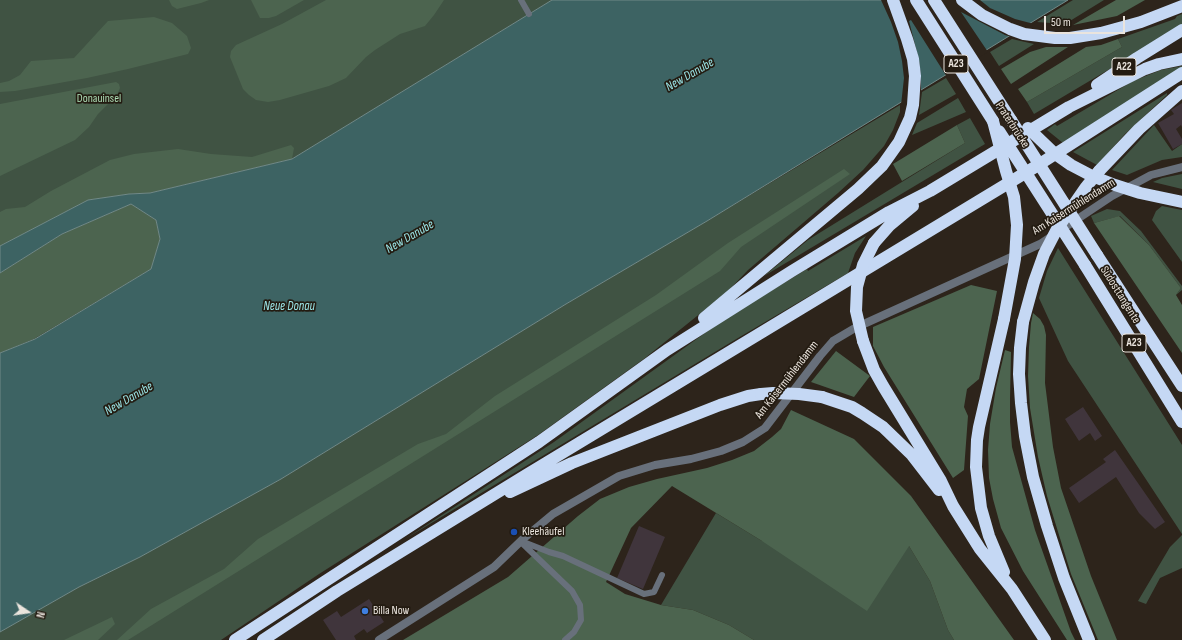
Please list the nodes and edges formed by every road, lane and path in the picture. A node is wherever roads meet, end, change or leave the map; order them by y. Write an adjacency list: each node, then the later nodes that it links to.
1 (521, 0): 7 (lane)
2 (893, 0): 20 (highway)
3 (916, 0): 14 (highway, Praterbrücke / A23)
4 (934, 0): 12 (highway, Praterbrücke / A23)
5 (962, 0): 6 (highway)
6 (1176, 8)
7 (529, 14)
8 (1182, 30): 13 (highway, A22)
9 (1181, 59): 13 (highway)
10 (1182, 73): 24 (highway)
11 (1182, 90): 33 (highway, bridge)
12 (1002, 106): 17 (highway, bridge); 18 (highway, Praterbrücke / A23, bridge)
13 (1069, 107): 16 (highway, A22)
14 (993, 122): 19 (highway, Praterbrücke / A23, bridge); 27 (highway, bridge)
15 (1182, 167): 25 (street, Am Kaisermühlendamm)
16 (930, 191): 20 (highway); 23 (highway, bridge)
17 (1182, 202)
18 (1097, 254): 21 (highway, Südosttangente / A23)
19 (1085, 264): 22 (highway, Südosttangente / A23)
20 (667, 350): 28 (highway)
21 (1182, 386)
22 (1182, 422)
23 (953, 506): 24 (highway, bridge); 27 (highway)
24 (472, 508): 29 (highway)
25 (521, 542): 26 (lane); 30 (street, Am Kaisermühlendamm); 31 (lane)
26 (662, 575)
27 (1012, 589): 32 (highway)
28 (235, 640)
29 (263, 640)
30 (378, 640)
31 (565, 640)
32 (1045, 640)
33 (1089, 640)

